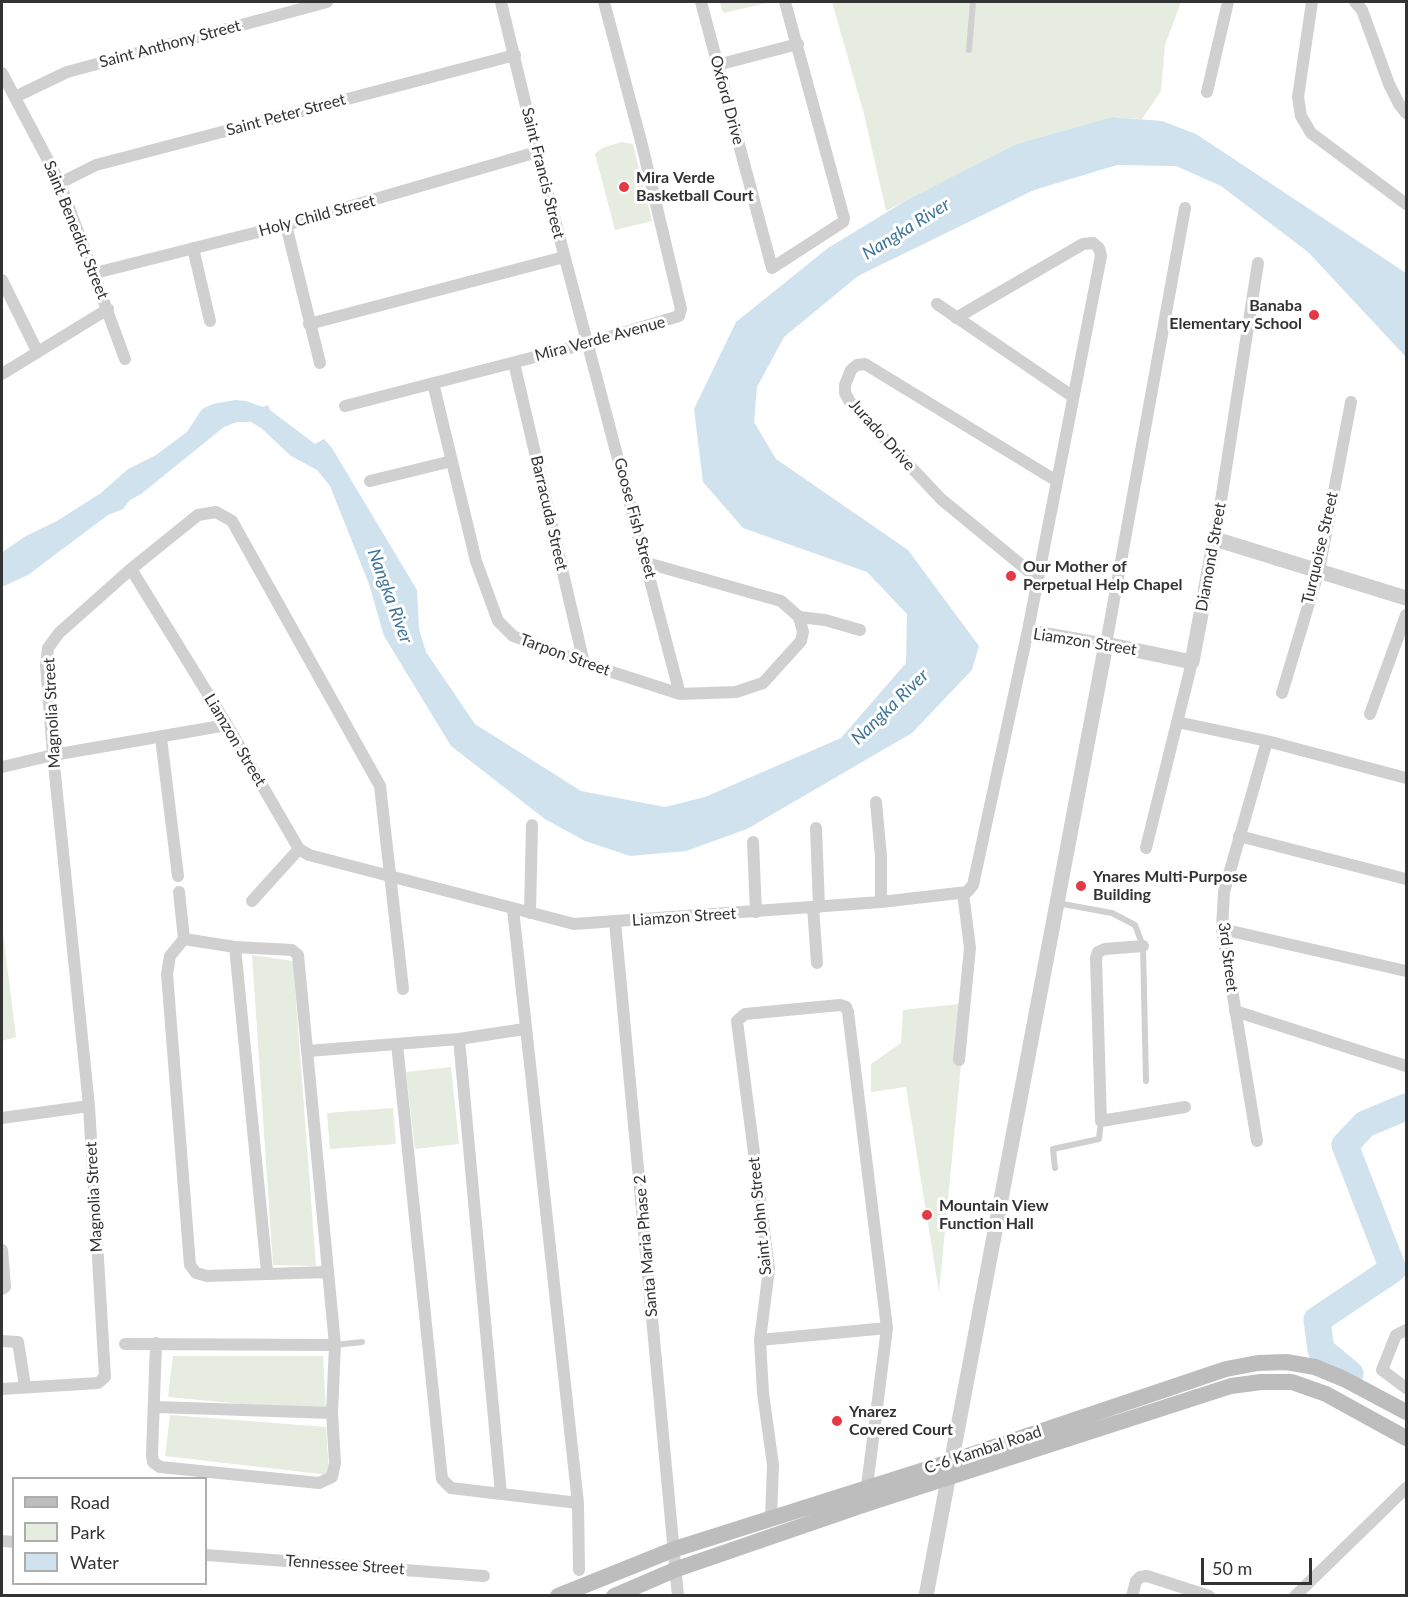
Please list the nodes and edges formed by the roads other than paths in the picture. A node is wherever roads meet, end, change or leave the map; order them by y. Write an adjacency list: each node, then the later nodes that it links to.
1 (327, 2): 16 (street, Saint Anthony Street)
2 (501, 2): 12 (street, Saint Francis Street)
3 (604, 2): 33 (street, Mira Verde Avenue)
4 (701, 2): 13 (street, Oxford Drive)
5 (785, 2): 10 (street)
6 (973, 2): 11 (lane)
7 (1228, 2): 15 (street)
8 (1312, 2): 20 (street)
9 (1355, 2): 17 (street)
10 (798, 44): 13 (street); 13 (street, Oxford Drive)
11 (969, 50)
12 (515, 55): 18 (street, Saint Francis Street); 19 (street, Saint Peter Street)
13 (717, 65)
14 (2, 73): 16 (street, Saint Benedict Street)
15 (1207, 92)
16 (15, 97): 19 (street, Saint Benedict Street)
17 (1407, 113)
18 (537, 152): 22 (street, Holy Child Street); 24 (street, Saint Francis Street)
19 (60, 183): 26 (street, Saint Benedict Street)
20 (1407, 204)
21 (1185, 208): 56 (street)
22 (286, 225): 23 (street, Holy Child Street); 32 (street)
23 (193, 248): 26 (street, Holy Child Street); 31 (street)
24 (564, 256): 32 (street); 33 (street, Saint Francis Street)
25 (1258, 263): 46 (street, Diamond Street)
26 (94, 273): 29 (street, Saint Benedict Street)
27 (2, 280): 34 (street)
28 (936, 304): 30 (street)
29 (108, 309): 34 (street); 35 (street, Saint Benedict Street)
30 (956, 318): 40 (street); 40 (street)
31 (210, 321)
32 (309, 324): 36 (street)
33 (589, 343): 37 (street, Mira Verde Avenue); 47 (street, Goose Fish Street)
34 (38, 351): 38 (street)
35 (125, 359)
36 (320, 363)
37 (514, 363): 39 (street, Mira Verde Avenue); 58 (street, Barracuda Street)
38 (2, 374)
39 (433, 383): 42 (street, Mira Verde Avenue); 43 (street, Tarpon Street)
40 (1071, 396): 44 (street)
41 (1351, 402): 49 (street, Turquoise Street)
42 (345, 406)
43 (452, 461): 45 (street); 58 (street, Tarpon Street)
44 (1055, 480): 50 (street); 50 (street, Jurado Drive)
45 (370, 482)
46 (1215, 539): 49 (street); 57 (street, Diamond Street)
47 (647, 563): 53 (street); 60 (street, Goose Fish Street)
48 (131, 569): 63 (street, Liamzon Street); 66 (street, Magnolia Street); 77 (street, Magnolia Street)
49 (1319, 570): 51 (street); 59 (street, Turquoise Street)
50 (1037, 578): 55 (street)
51 (1407, 598)
52 (1407, 615): 61 (street)
53 (799, 617): 54 (street); 60 (street, Tarpon Street)
54 (860, 630)
55 (1028, 630): 56 (street, Liamzon Street); 80 (street, Liamzon Street)
56 (1106, 644): 57 (street, Liamzon Street); 83 (street)
57 (1192, 662): 62 (street, Diamond Street)
58 (584, 663): 60 (street, Tarpon Street)
59 (1282, 693)
60 (680, 694)
61 (1370, 714)
62 (1177, 722): 65 (street); 74 (street, Diamond Street)
63 (227, 725): 64 (street); 75 (street, Liamzon Street)
64 (161, 738): 66 (street); 76 (street)
65 (1267, 741): 68 (street); 72 (street, 3rd Street)
66 (53, 755): 67 (street); 104 (street, Magnolia Street)
67 (2, 767)
68 (1407, 778)
69 (876, 802): 82 (street)
70 (532, 825): 87 (street)
71 (816, 828): 84 (street)
72 (1239, 836): 78 (street); 89 (street, 3rd Street)
73 (753, 842): 86 (street)
74 (1146, 848)
75 (299, 849): 77 (street, Liamzon Street); 81 (street)
76 (178, 876)
77 (389, 876): 85 (street, Liamzon Street); 95 (street, Magnolia Street)
78 (1407, 879)
79 (179, 892): 90 (street)
80 (963, 894): 82 (street, Liamzon Street); 101 (street)
81 (252, 901)
82 (881, 902): 84 (street, Liamzon Street)
83 (1056, 902): 91 (lane); 129 (street)
84 (816, 907): 86 (street, Liamzon Street); 93 (street)
85 (513, 909): 87 (street, Liamzon Street); 97 (street)
86 (756, 912): 88 (street, Liamzon Street)
87 (530, 913): 88 (street, Liamzon Street)
88 (615, 922): 136 (street, Santa Maria Phase 2)
89 (1222, 929): 94 (street); 96 (street, 3rd Street)
90 (184, 939): 92 (street); 111 (street)
91 (1143, 946): 103 (lane); 107 (street)
92 (235, 947): 100 (street); 111 (street)
93 (817, 963)
94 (1407, 971)
95 (403, 989)
96 (1235, 1011): 102 (street); 108 (street, 3rd Street)
97 (524, 1029): 98 (street); 134 (street)
98 (459, 1039): 99 (street); 133 (street)
99 (397, 1044): 100 (street); 133 (street)
100 (308, 1051): 112 (street)
101 (959, 1060)
102 (1407, 1066)
103 (1146, 1081)
104 (89, 1106): 106 (street); 122 (street, Magnolia Street)
105 (1185, 1107): 107 (street)
106 (2, 1118)
107 (1101, 1121): 109 (lane)
108 (1257, 1141)
109 (1055, 1168)
110 (2, 1250): 113 (street)
111 (267, 1272): 112 (street)
112 (328, 1272): 121 (street)
113 (2, 1289)
114 (886, 1328): 116 (street); 116 (street, Saint John Street); 131 (street)
115 (1407, 1330): 123 (street)
116 (760, 1340): 135 (street, Saint John Street)
117 (2, 1341): 122 (street)
118 (156, 1342): 120 (street); 121 (street); 125 (street)
119 (362, 1342): 121 (lane)
120 (125, 1344)
121 (335, 1345): 127 (street)
122 (25, 1386): 124 (street)
123 (1407, 1388)
124 (2, 1389)
125 (156, 1407): 127 (street); 127 (street)
126 (1407, 1412): 129 (main road, C-6 Kambal Road)
127 (332, 1413)
128 (1407, 1438): 130 (main road, C-6 Kambal Road)
129 (953, 1461): 130 (street); 131 (main road, C-6 Kambal Road)
130 (949, 1479): 138 (main road, C-6 Kambal Road); 144 (street)
131 (867, 1486): 135 (main road, C-6 Kambal Road)
132 (1407, 1488): 147 (street)
133 (501, 1494): 134 (street)
134 (578, 1503): 139 (street)
135 (771, 1518): 136 (main road, C-6 Kambal Road)
136 (675, 1549): 138 (street, Santa Maria Phase 2); 141 (main road, C-6 Kambal Road)
137 (207, 1556): 140 (street, Tennessee Street)
138 (677, 1569): 142 (main road, C-6 Kambal Road); 143 (street, Santa Maria Phase 2)
139 (579, 1570)
140 (484, 1576)
141 (558, 1596)
142 (614, 1596)
143 (678, 1596)
144 (927, 1596)
145 (1132, 1596): 146 (street)
146 (1209, 1596)
147 (1295, 1596)

